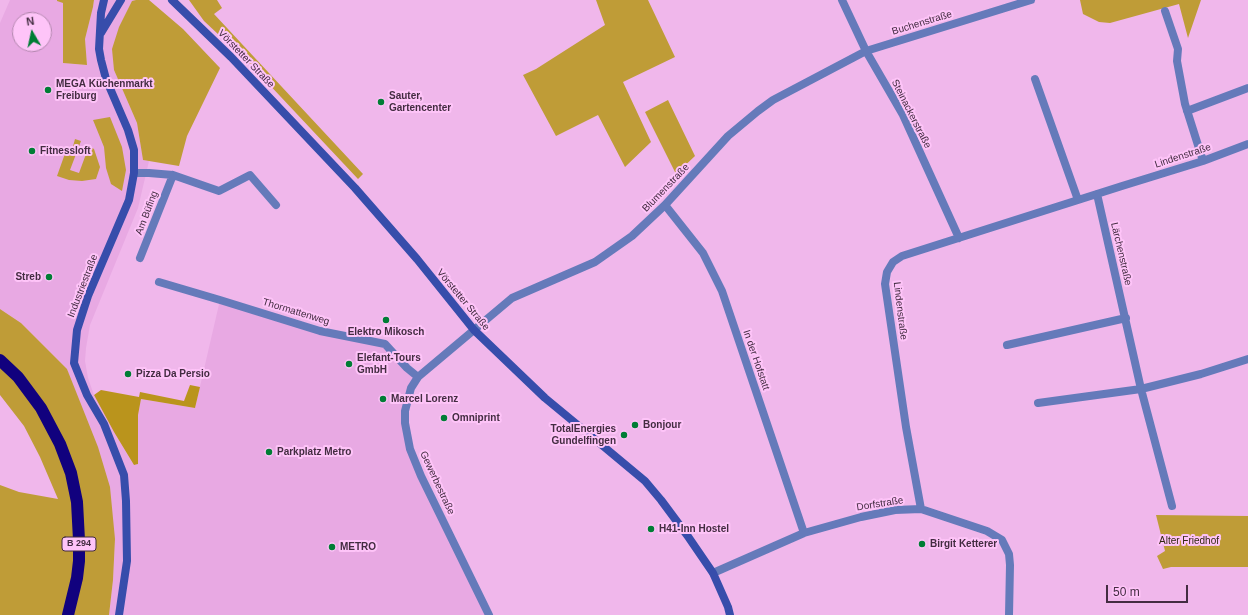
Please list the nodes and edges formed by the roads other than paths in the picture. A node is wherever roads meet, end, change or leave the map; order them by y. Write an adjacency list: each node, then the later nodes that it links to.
1 (104, 0): 7 (street, Industriestraße)
2 (121, 0): 7 (street)
3 (172, 0): 24 (street, Vörstetter Straße)
4 (842, 0): 8 (street, Steinackerstraße)
5 (1031, 0): 8 (street, Buchenstraße)
6 (1165, 11): 11 (street)
7 (100, 36): 14 (street, Industriestraße)
8 (866, 51): 19 (street, Blumenstraße); 20 (street, Steinackerstraße)
9 (1035, 79): 17 (street)
10 (1248, 88): 11 (street)
11 (1187, 111): 13 (street)
12 (1248, 144): 13 (street, Lindenstraße)
13 (1203, 161): 16 (street, Lindenstraße)
14 (134, 173): 15 (street); 36 (street, Industriestraße)
15 (173, 175): 18 (street); 21 (street, Am Büfing)
16 (1097, 194): 17 (street, Lindenstraße); 23 (street, Lärchenstraße)
17 (1078, 200): 20 (street, Lindenstraße)
18 (276, 205)
19 (665, 206): 24 (street, Blumenstraße); 33 (street, In der Hofstatt)
20 (959, 238): 32 (street, Lindenstraße)
21 (140, 258)
22 (159, 282): 28 (street, Thormattenweg)
23 (1126, 318): 25 (street); 29 (street, Lärchenstraße)
24 (474, 330): 28 (street, Gewerbestraße); 34 (street, Vörstetter Straße)
25 (1007, 345)
26 (1248, 359): 29 (street)
27 (0, 360): 35 (highway, B 294)
28 (418, 377): 37 (street, Gewerbestraße)
29 (1141, 389): 30 (street); 31 (street, Lärchenstraße)
30 (1038, 403)
31 (1172, 506)
32 (921, 509): 33 (street, Dorfstraße); 39 (street, Dorfstraße)
33 (804, 533): 34 (street, Dorfstraße)
34 (713, 573): 38 (street, Vörstetter Straße)
35 (68, 615)
36 (119, 615)
37 (489, 615)
38 (730, 615)
39 (1009, 615)

